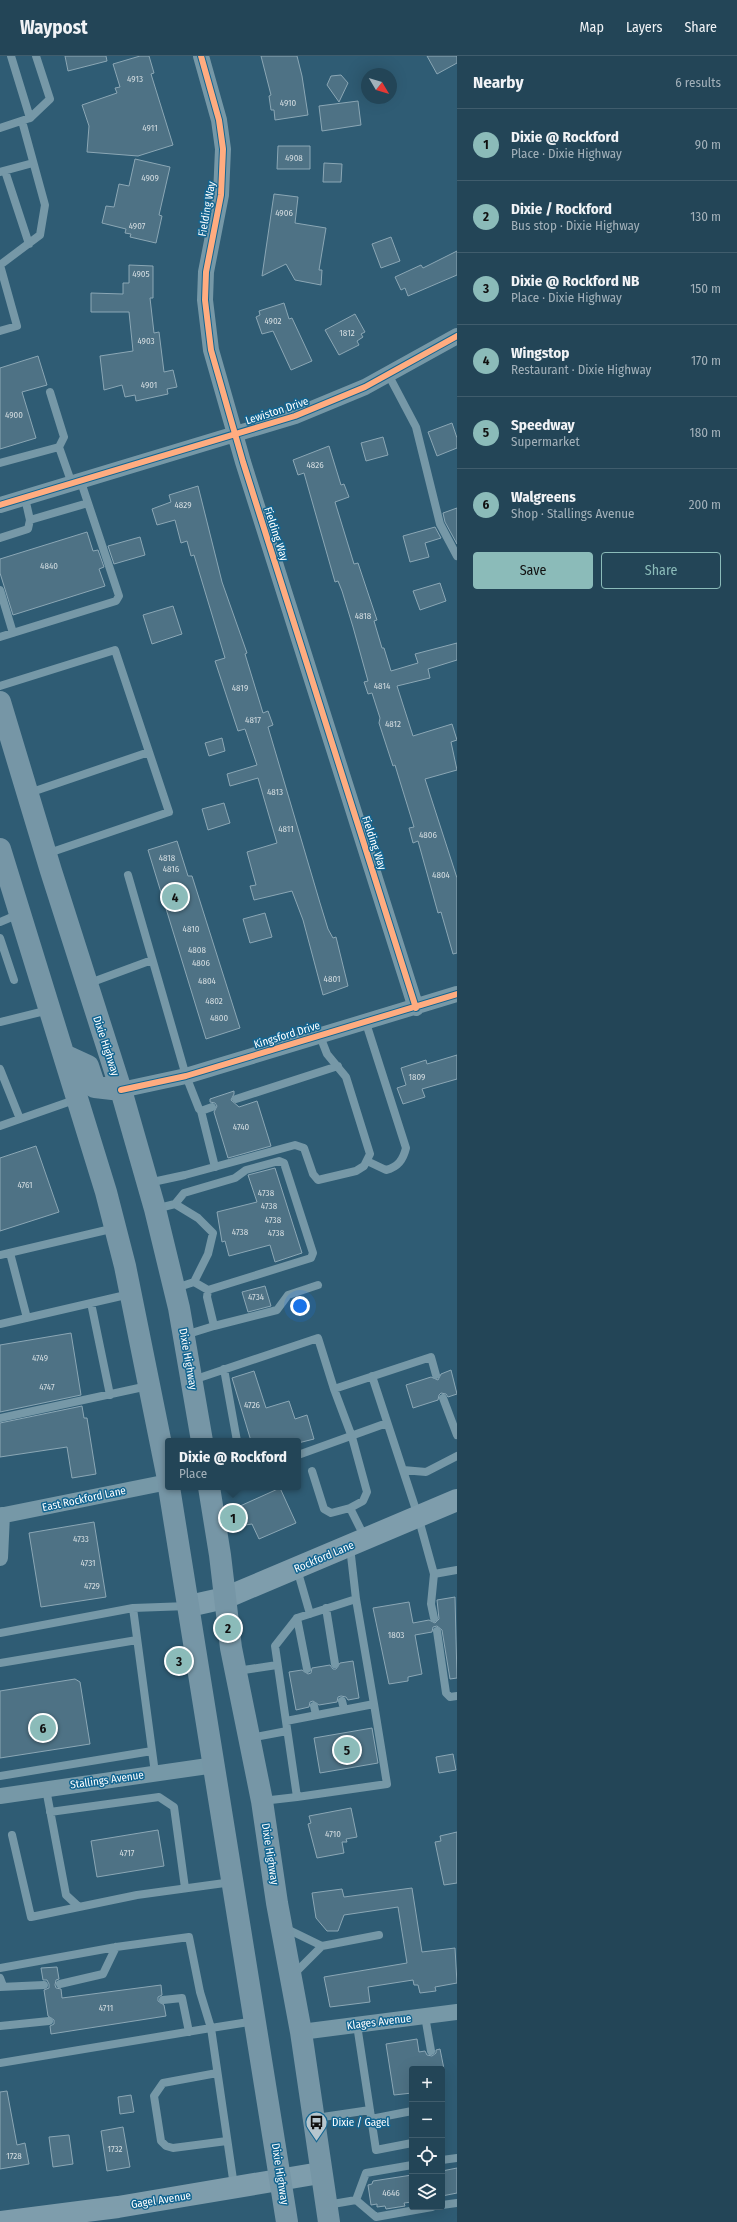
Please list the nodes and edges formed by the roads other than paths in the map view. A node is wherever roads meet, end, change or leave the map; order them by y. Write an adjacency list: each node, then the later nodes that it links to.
1 (11, 56): 4 (lane)
2 (36, 56): 4 (lane)
3 (201, 56): 15 (street, Fielding Way)
4 (30, 118): 5 (lane)
5 (22, 121): 6 (lane); 7 (lane)
6 (0, 128)
7 (33, 163): 8 (lane); 9 (lane)
8 (3, 171): 9 (lane)
9 (30, 244): 10 (lane)
10 (0, 265): 11 (lane)
11 (0, 331)
12 (457, 336): 13 (street, Lewiston Drive)
13 (388, 374): 15 (street, Lewiston Drive); 24 (lane)
14 (50, 392): 16 (lane)
15 (236, 434): 18 (street, Lewiston Drive); 42 (street, Fielding Way)
16 (59, 447): 17 (lane); 18 (lane)
17 (0, 463)
18 (77, 483): 19 (street, Lewiston Drive); 20 (lane)
19 (25, 498): 21 (street, Lewiston Drive); 22 (lane)
20 (88, 503): 22 (lane); 26 (lane)
21 (0, 505)
22 (30, 520): 23 (lane)
23 (0, 538)
24 (457, 556)
25 (0, 590): 26 (lane)
26 (13, 633): 27 (lane)
27 (0, 638)
28 (0, 686): 30 (lane)
29 (0, 702): 31 (main road, Dixie Highway)
30 (149, 752): 31 (lane); 33 (lane)
31 (27, 793): 33 (main road, Dixie Highway)
32 (0, 849): 35 (main road)
33 (45, 854): 40 (main road, Dixie Highway)
34 (128, 875): 38 (lane)
35 (20, 914): 36 (lane); 43 (main road)
36 (0, 922)
37 (0, 938): 39 (lane)
38 (152, 960): 40 (lane); 50 (lane)
39 (14, 980)
40 (86, 984): 51 (main road, Dixie Highway)
41 (457, 994): 42 (street, Kingsford Drive)
42 (416, 1008): 45 (street, Kingsford Drive)
43 (50, 1010): 44 (lane); 47 (main road)
44 (0, 1022)
45 (366, 1023): 46 (street, Kingsford Drive); 58 (lane)
46 (320, 1036): 48 (lane); 50 (street, Kingsford Drive)
47 (64, 1055): 51 (main road); 52 (main road)
48 (338, 1066): 53 (lane); 58 (lane)
49 (0, 1069): 56 (lane)
50 (186, 1076): 51 (street, Kingsford Drive); 55 (lane)
51 (121, 1090): 60 (main road, Dixie Highway)
52 (77, 1099): 56 (lane); 62 (main road)
53 (236, 1099)
54 (212, 1107): 55 (lane)
55 (201, 1111): 59 (lane)
56 (20, 1119): 57 (lane)
57 (0, 1126)
58 (367, 1161): 59 (lane)
59 (215, 1167): 60 (lane)
60 (146, 1183): 61 (main road, Dixie Highway)
61 (165, 1207): 65 (main road, Dixie Highway); 65 (lane); 67 (lane)
62 (116, 1227): 63 (lane); 68 (main road)
63 (10, 1253): 64 (lane); 70 (lane)
64 (0, 1255)
65 (184, 1285): 67 (lane); 73 (main road, Dixie Highway)
66 (318, 1285): 72 (lane)
67 (208, 1290): 72 (lane)
68 (130, 1294): 69 (lane); 78 (main road)
69 (91, 1303): 70 (lane); 80 (lane)
70 (27, 1318): 71 (lane)
71 (0, 1324)
72 (214, 1326): 73 (lane)
73 (184, 1335): 77 (main road, Dixie Highway)
74 (224, 1369): 77 (lane); 79 (lane); 87 (lane)
75 (436, 1375): 76 (lane)
76 (372, 1376): 79 (lane); 83 (lane)
77 (192, 1380): 86 (main road, Dixie Highway)
78 (149, 1386): 80 (lane); 90 (main road)
79 (334, 1389): 85 (lane)
80 (110, 1395): 82 (lane)
81 (443, 1398): 84 (lane)
82 (0, 1418)
83 (387, 1423): 85 (lane); 91 (lane)
84 (457, 1435)
85 (352, 1437): 88 (lane); 97 (lane)
86 (202, 1438)
87 (236, 1438)
88 (301, 1454)
89 (457, 1456): 91 (lane)
90 (165, 1464)
91 (403, 1470): 99 (lane)
92 (312, 1471): 97 (lane)
93 (165, 1483): 98 (street, East Rockford Lane)
94 (170, 1490): 107 (main road, Dixie Highway)
95 (209, 1490): 105 (main road, Dixie Highway)
96 (457, 1500): 99 (street, Rockford Lane)
97 (350, 1508): 100 (lane)
98 (1, 1516): 101 (street)
99 (418, 1516): 100 (street, Rockford Lane); 104 (lane)
100 (358, 1542): 102 (street, Rockford Lane); 106 (lane)
101 (0, 1558)
102 (297, 1569): 105 (street, Rockford Lane); 110 (lane)
103 (457, 1570): 104 (lane)
104 (434, 1574): 112 (lane)
105 (224, 1598): 107 (street, Rockford Lane); 120 (main road, Dixie Highway)
106 (356, 1599): 109 (lane); 122 (lane)
107 (189, 1606): 108 (lane); 129 (main road, Dixie Highway)
108 (133, 1608): 114 (lane); 115 (lane)
109 (326, 1608): 110 (lane); 118 (lane)
110 (310, 1614): 111 (lane)
111 (297, 1618): 117 (lane); 119 (lane)
112 (434, 1618)
113 (437, 1631): 121 (lane)
114 (0, 1633)
115 (137, 1640): 116 (lane); 128 (lane)
116 (0, 1663)
117 (277, 1664): 120 (lane); 125 (lane)
118 (335, 1664)
119 (307, 1669)
120 (235, 1672): 127 (main road, Dixie Highway)
121 (457, 1696)
122 (374, 1704): 124 (lane); 134 (lane)
123 (314, 1706): 124 (lane)
124 (316, 1715): 125 (lane)
125 (286, 1721): 126 (lane)
126 (287, 1731): 127 (lane); 134 (lane)
127 (248, 1739): 135 (main road, Dixie Highway)
128 (152, 1751): 130 (lane); 131 (lane)
129 (215, 1765): 130 (street, Stallings Avenue); 138 (main road, Dixie Highway)
130 (155, 1773): 132 (street, Stallings Avenue)
131 (0, 1776)
132 (46, 1789): 133 (street, Stallings Avenue); 136 (lane)
133 (0, 1796)
134 (297, 1797): 135 (lane)
135 (262, 1801): 141 (main road, Dixie Highway)
136 (50, 1812): 139 (lane); 140 (lane)
137 (12, 1835): 140 (lane)
138 (233, 1882): 139 (lane); 155 (main road, Dixie Highway)
139 (185, 1888): 140 (lane)
140 (78, 1907)
141 (281, 1926): 143 (lane); 146 (main road, Dixie Highway)
142 (379, 1935): 143 (lane)
143 (322, 1946): 146 (lane)
144 (116, 1947): 145 (lane); 148 (lane); 158 (lane)
145 (0, 1968)
146 (291, 1977): 160 (main road, Dixie Highway)
147 (0, 1978): 150 (lane)
148 (60, 1984)
149 (44, 1985): 150 (lane)
150 (2, 1986)
151 (163, 2000): 159 (lane)
152 (457, 2012): 153 (street, Klages Avenue)
153 (425, 2016): 156 (street, Klages Avenue); 161 (lane)
154 (49, 2021): 157 (lane)
155 (256, 2021): 158 (lane); 173 (main road, Dixie Highway)
156 (357, 2025): 160 (street, Klages Avenue); 165 (lane)
157 (0, 2026)
158 (211, 2028): 159 (lane); 163 (lane)
159 (189, 2032): 162 (lane)
160 (301, 2032): 166 (main road, Dixie Highway)
161 (431, 2050)
162 (0, 2062)
163 (217, 2073): 167 (lane); 167 (lane)
164 (409, 2111): 165 (lane)
165 (370, 2114): 166 (lane); 168 (lane)
166 (313, 2119): 172 (main road, Dixie Highway)
167 (227, 2140): 174 (lane)
168 (409, 2144)
169 (457, 2158): 170 (lane)
170 (445, 2160)
171 (409, 2166): 175 (lane)
172 (320, 2173): 173 (street, Gagel Avenue); 179 (main road, Dixie Highway)
173 (281, 2180): 174 (street, Gagel Avenue); 181 (main road, Dixie Highway)
174 (235, 2187): 180 (street, Gagel Avenue)
175 (356, 2200): 178 (lane); 179 (lane)
176 (457, 2203): 177 (lane)
177 (445, 2205)
178 (415, 2210)
179 (327, 2214)
180 (0, 2222)
181 (287, 2222)

